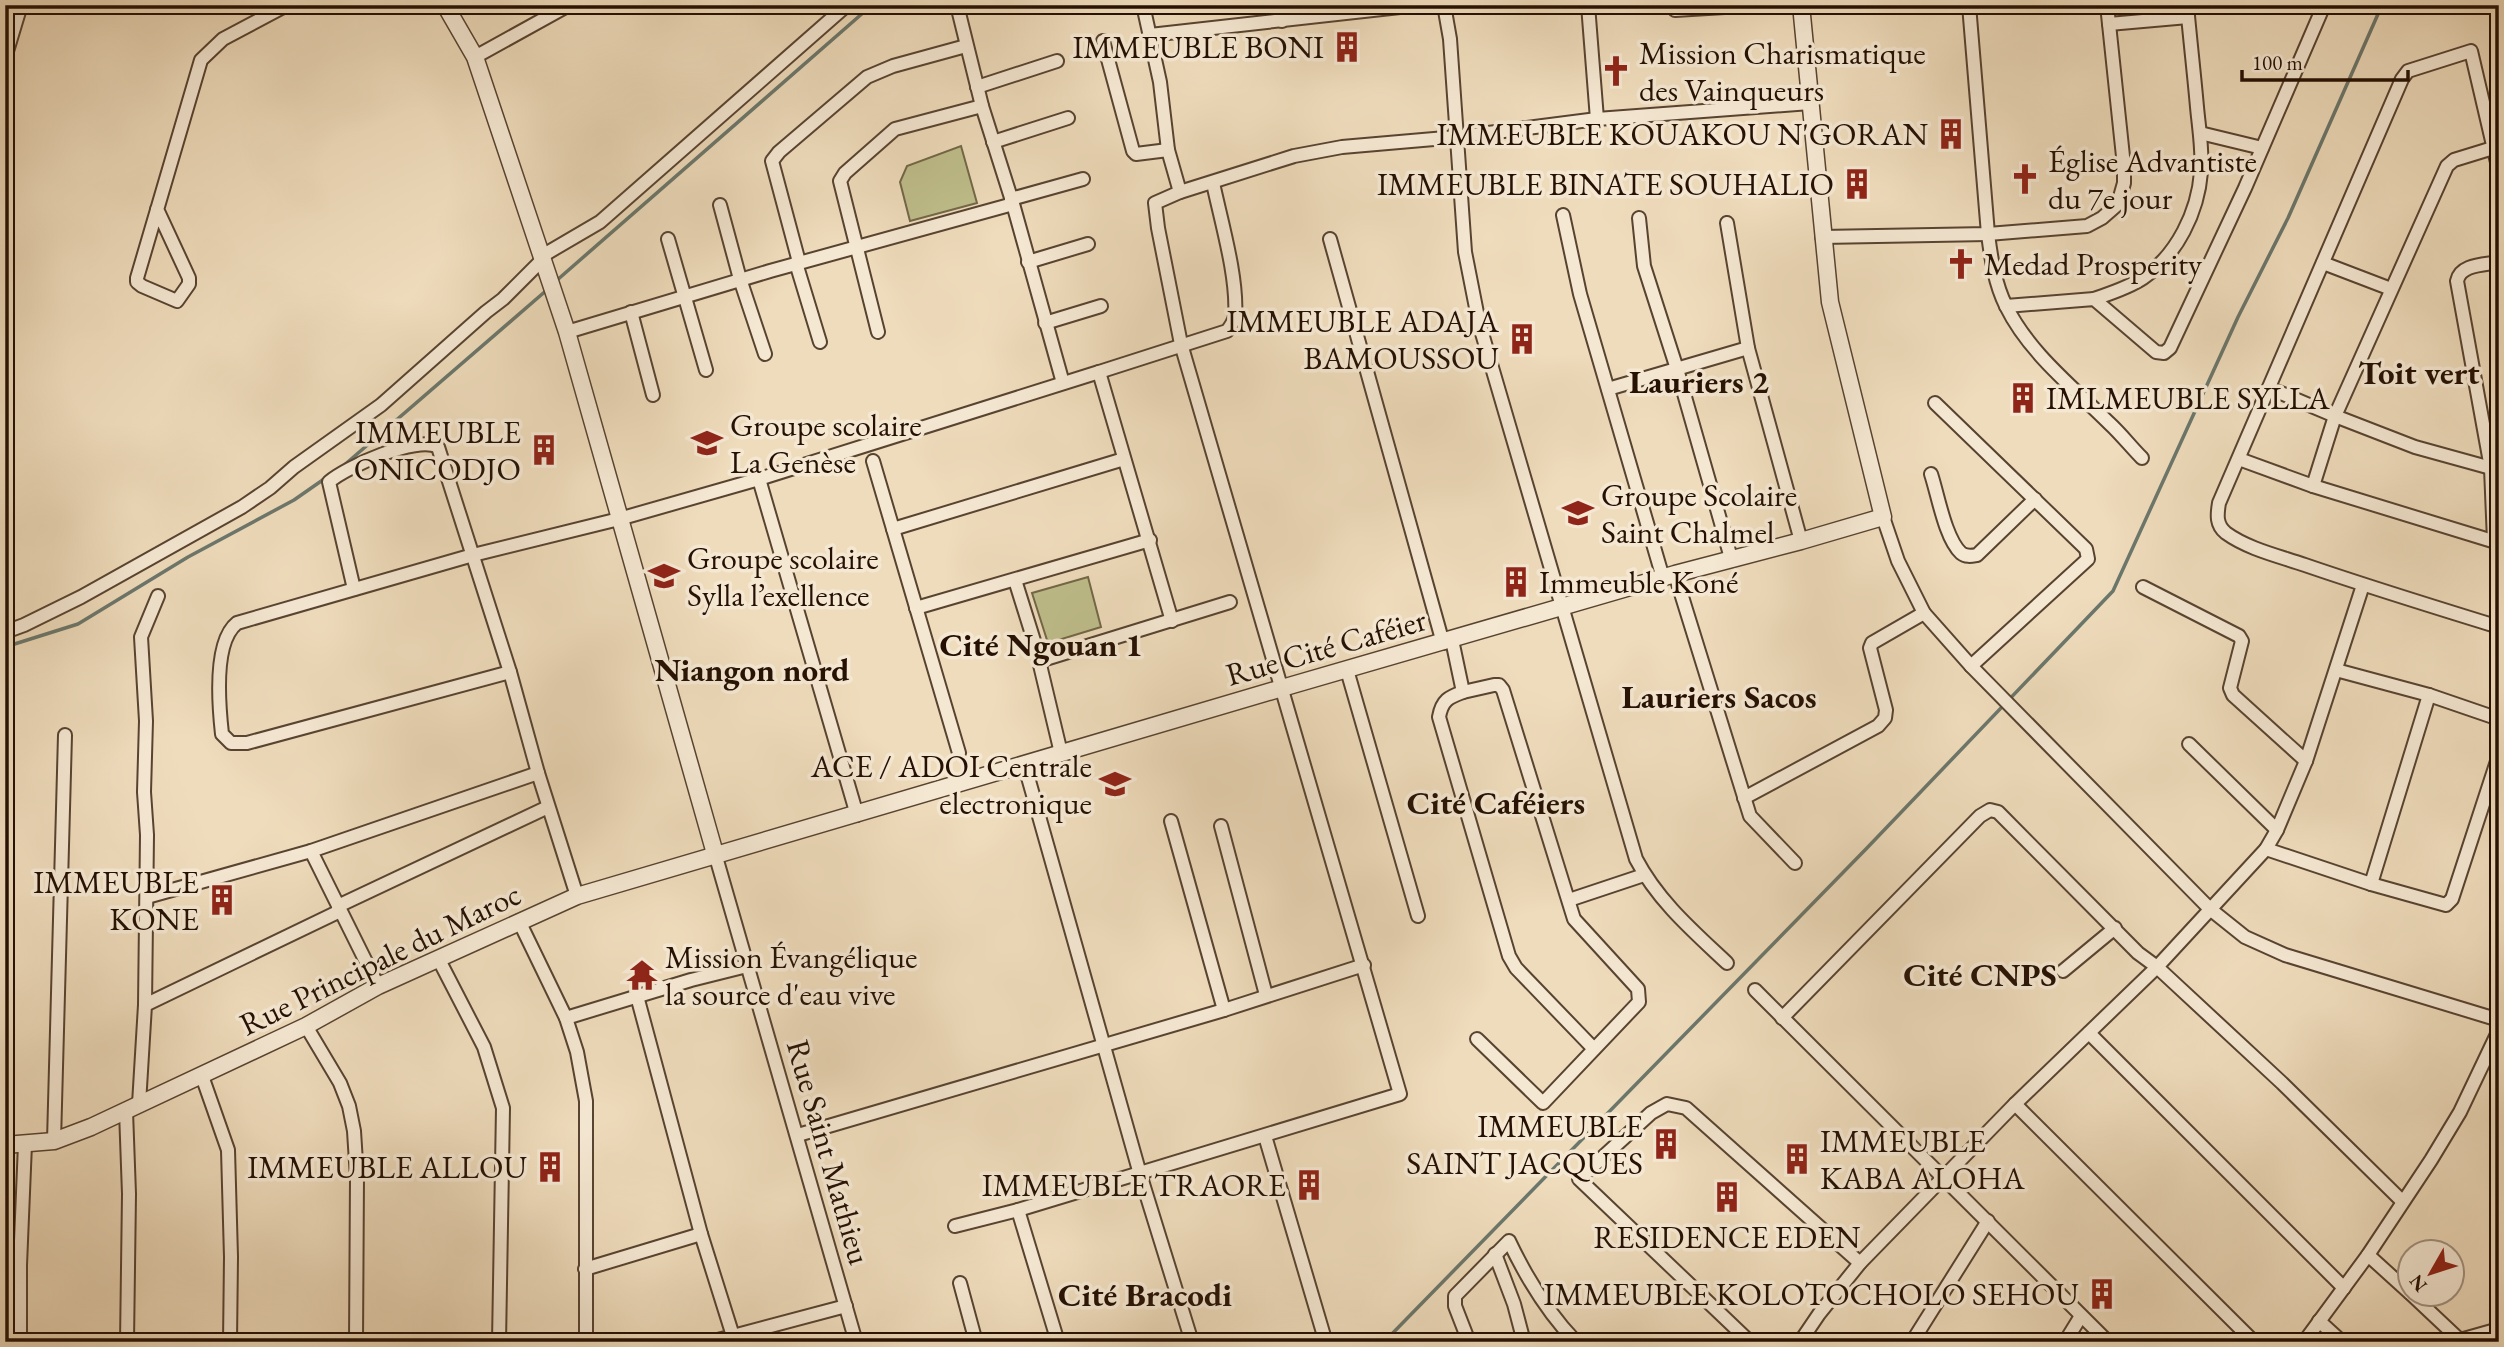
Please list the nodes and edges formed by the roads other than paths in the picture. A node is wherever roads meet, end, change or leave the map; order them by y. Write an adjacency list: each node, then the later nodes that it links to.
1 (21, 5): 25 (street)
2 (286, 5): 44 (street)
3 (445, 5): 24 (street)
4 (569, 5): 24 (street)
5 (847, 5): 54 (street)
6 (957, 5): 23 (street)
7 (1143, 5): 21 (street)
8 (1281, 5): 19 (street)
9 (1418, 5): 19 (street)
10 (1444, 5): 33 (street)
11 (1588, 5): 31 (street)
12 (1758, 5): 17 (street)
13 (1801, 5): 28 (street)
14 (1969, 5): 48 (street)
15 (2107, 5): 20 (street)
16 (2324, 5): 35 (street)
17 (1675, 10)
18 (2188, 11): 20 (street); 32 (street)
19 (1282, 21): 21 (street)
20 (2109, 24): 48 (street)
21 (1150, 35): 37 (street)
22 (1103, 41): 37 (street)
23 (966, 46): 27 (street); 57 (street)
24 (475, 57): 54 (street)
25 (5, 58)
26 (1057, 61): 27 (street)
27 (977, 87): 29 (street)
28 (1810, 103): 31 (street); 49 (street)
29 (982, 106): 34 (street); 53 (street)
30 (1068, 118): 34 (street)
31 (1597, 119): 33 (street)
32 (2200, 133): 35 (street); 62 (street)
33 (1457, 137): 40 (street); 106 (street)
34 (993, 142): 42 (street)
35 (2262, 148): 62 (street)
36 (2493, 148): 38 (street); 58 (street); 60 (street)
37 (1168, 150): 41 (street)
38 (2499, 171)
39 (1083, 179): 42 (street)
40 (1213, 183): 41 (street); 70 (street)
41 (1180, 192): 70 (street)
42 (1012, 201): 53 (street); 56 (street)
43 (720, 205): 59 (street)
44 (157, 209): 44 (street)
45 (1563, 215): 78 (street)
46 (1639, 218): 73 (street)
47 (1727, 223): 71 (street)
48 (1988, 234): 49 (street); 64 (street)
49 (1822, 237): 91 (street)
50 (668, 239): 61 (street)
51 (1330, 239): 112 (street)
52 (1088, 244): 56 (street)
53 (856, 246): 57 (street); 68 (street)
54 (543, 259): 67 (street); 111 (street)
55 (2499, 261): 86 (street)
56 (1028, 262): 66 (street)
57 (798, 263): 59 (street); 69 (street)
58 (2323, 263): 60 (street); 77 (street)
59 (740, 279): 61 (street); 72 (street)
60 (2391, 289): 81 (street)
61 (684, 296): 65 (street); 74 (street)
62 (2094, 299): 64 (street)
63 (1101, 306): 66 (street)
64 (2006, 306): 82 (street)
65 (631, 312): 67 (street); 79 (street)
66 (1045, 323): 76 (street)
67 (567, 332): 92 (street)
68 (878, 332)
69 (820, 342)
70 (1181, 344): 75 (street); 118 (street)
71 (1748, 348): 73 (street); 95 (street)
72 (765, 354)
73 (1677, 369): 78 (street); 98 (street)
74 (706, 370)
75 (1099, 372): 76 (street); 83 (street)
76 (1063, 383): 88 (street)
77 (2269, 388): 81 (street); 84 (street)
78 (1608, 389): 99 (street)
79 (653, 395)
80 (1935, 403): 90 (street)
81 (2335, 416): 86 (street); 89 (street)
82 (2142, 458)
83 (1124, 459): 93 (street); 94 (street)
84 (2239, 459): 89 (street); 101 (street)
85 (873, 461): 93 (street)
86 (2491, 468): 96 (street)
87 (1931, 474): 90 (street)
88 (758, 479): 92 (street); 132 (street)
89 (2313, 486): 96 (street)
90 (2035, 499): 114 (street)
91 (1883, 517): 95 (street, Rue Cité Caféier); 108 (street)
92 (619, 519): 97 (street); 139 (street)
93 (893, 529): 107 (street)
94 (1150, 540): 100 (street); 109 (street)
95 (1801, 541): 98 (street, Rue Cité Caféier)
96 (2497, 542)
97 (473, 555): 103 (street); 103 (street); 117 (street)
98 (1731, 558): 99 (street, Rue Cité Caféier)
99 (1669, 576): 106 (street, Rue Cité Caféier); 130 (street)
100 (1015, 580): 107 (street); 113 (street)
101 (2363, 585): 110 (street); 116 (street)
102 (2143, 587): 127 (street)
103 (354, 589): 117 (street)
104 (158, 596): 144 (street)
105 (1230, 602): 109 (street)
106 (1562, 607): 112 (street, Rue Cité Caféier); 141 (street)
107 (916, 608): 124 (street)
108 (1924, 613): 114 (street); 130 (street)
109 (1172, 621): 113 (street)
110 (2499, 627)
111 (5, 632)
112 (1448, 642): 115 (street, Rue Cité Caféier); 119 (street)
113 (1039, 661): 125 (street)
114 (1971, 666): 147 (street)
115 (1347, 670): 118 (street, Rue Cité Caféier); 148 (street)
116 (2336, 670): 120 (street); 127 (street)
117 (510, 672): 129 (street)
118 (1282, 688): 125 (street, Rue Cité Caféier); 153 (street)
119 (1463, 692): 145 (street); 171 (street)
120 (2429, 695): 121 (street); 142 (street)
121 (2499, 719)
122 (65, 735): 177 (street)
123 (2189, 744): 135 (street)
124 (959, 752)
125 (1061, 753): 128 (street, Rue Cité Caféier)
126 (2499, 755): 142 (street)
127 (2305, 761): 135 (street)
128 (1024, 763): 132 (street, Rue Cité Caféier); 170 (street)
129 (538, 773): 131 (street); 138 (street)
130 (1744, 798): 140 (street)
131 (548, 807): 143 (street); 146 (street)
132 (857, 815): 136 (street, Rue Cité Caféier)
133 (1171, 821): 162 (street)
134 (1221, 826): 160 (street)
135 (2277, 831): 137 (street)
136 (786, 835): 139 (street, Rue Principale du Maroc)
137 (2266, 849): 142 (street); 147 (street)
138 (311, 851): 144 (street); 146 (street)
139 (716, 857): 143 (street, Rue Principale du Maroc); 154 (street, Rue Saint Mathieu)
140 (1795, 863)
141 (1644, 875): 145 (street); 152 (street)
142 (2371, 884)
143 (577, 896): 149 (street, Rue Principale du Maroc)
144 (147, 897): 161 (street)
145 (1569, 900): 171 (street)
146 (339, 909): 157 (street); 161 (street)
147 (2210, 909): 155 (street); 165 (street)
148 (1418, 916)
149 (519, 921): 151 (street, Rue Principale du Maroc); 163 (street)
150 (2115, 928): 155 (street); 156 (street); 164 (street)
151 (438, 958): 157 (street, Rue Principale du Maroc); 205 (street)
152 (1727, 963)
153 (1364, 965): 160 (street); 176 (street)
154 (747, 966): 159 (street); 175 (street, Rue Saint Mathieu)
155 (2157, 967): 168 (street); 182 (street)
156 (2063, 971)
157 (378, 986): 166 (street, Rue Principale du Maroc)
158 (1755, 990): 164 (street)
159 (636, 996): 163 (street); 186 (street)
160 (1266, 996): 162 (street)
161 (145, 1005): 174 (street)
162 (1223, 1010): 170 (street)
163 (566, 1018): 190 (street)
164 (1782, 1018): 181 (street)
165 (2499, 1020)
166 (306, 1026): 172 (street, Rue Principale du Maroc); 204 (street)
167 (2499, 1030): 182 (street)
168 (2089, 1033): 173 (street); 193 (street)
169 (1477, 1039): 171 (street)
170 (1105, 1046): 175 (street); 180 (street)
171 (1594, 1049)
172 (202, 1076): 174 (street, Rue Principale du Maroc); 203 (street)
173 (2015, 1104): 181 (street); 221 (street)
174 (132, 1108): 177 (street, Rue Principale du Maroc); 202 (street)
175 (798, 1135): 194 (street, Rue Saint Mathieu)
176 (1265, 1136): 180 (street); 212 (street)
177 (54, 1141): 179 (street, Rue Principale du Maroc)
178 (5, 1144): 179 (street, Rue Principale du Maroc)
179 (25, 1144): 201 (street)
180 (1140, 1174): 183 (street); 211 (street)
181 (1943, 1178): 184 (street); 189 (street)
182 (2402, 1201): 188 (street)
183 (1018, 1210): 185 (street); 210 (street)
184 (1989, 1221): 196 (street); 218 (street)
185 (955, 1226)
186 (701, 1234): 190 (street); 199 (street)
187 (1494, 1254): 213 (street); 214 (street); 215 (street)
188 (2368, 1255): 191 (street); 193 (street)
189 (1860, 1264): 216 (street); 217 (street)
190 (585, 1269): 206 (street)
191 (2396, 1281)
192 (960, 1283): 209 (street)
193 (2344, 1288): 197 (street)
194 (846, 1306): 199 (street); 208 (street, Rue Saint Mathieu)
195 (2425, 1308): 200 (street)
196 (2081, 1316): 219 (street); 220 (street)
197 (2319, 1321): 222 (street); 223 (street)
198 (2499, 1329): 200 (street)
199 (733, 1336): 207 (street)
200 (2461, 1341)
201 (20, 1342)
202 (127, 1342)
203 (230, 1342)
204 (356, 1342)
205 (499, 1342)
206 (586, 1342)
207 (710, 1342)
208 (856, 1342)
209 (976, 1342)
210 (1058, 1342)
211 (1192, 1342)
212 (1322, 1342)
213 (1469, 1342)
214 (1524, 1342)
215 (1576, 1342)
216 (1750, 1342)
217 (1800, 1342)
218 (1912, 1342)
219 (2065, 1342)
220 (2108, 1342)
221 (2254, 1342)
222 (2304, 1342)
223 (2342, 1342)

